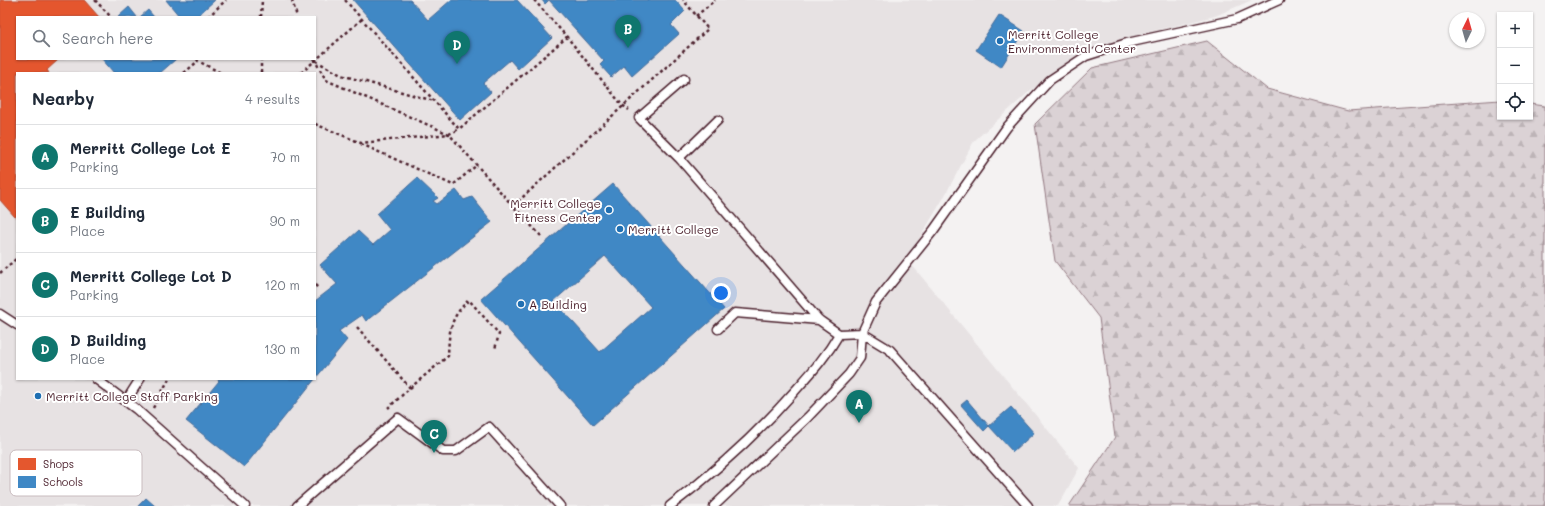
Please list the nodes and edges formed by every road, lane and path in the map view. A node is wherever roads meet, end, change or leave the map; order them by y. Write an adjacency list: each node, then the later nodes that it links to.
1 (95, 0): 10 (path)
2 (226, 0): 11 (path)
3 (262, 0): 12 (path)
4 (292, 0): 13 (path)
5 (345, 0): 15 (path)
6 (534, 0): 16 (path)
7 (683, 0): 14 (path)
8 (715, 0): 14 (path)
9 (1279, 0): 46 (lane)
10 (110, 16)
11 (209, 16)
12 (261, 16)
13 (297, 16)
14 (696, 16): 27 (path)
15 (362, 19): 17 (path); 26 (path)
16 (567, 37): 27 (path); 30 (path)
17 (316, 59)
18 (198, 60): 21 (path); 22 (path)
19 (261, 60): 23 (path)
20 (315, 60): 24 (path); 26 (path); 31 (path)
21 (185, 72)
22 (219, 72)
23 (261, 72)
24 (302, 72)
25 (684, 79): 33 (lane)
26 (435, 101): 30 (path)
27 (622, 105): 35 (path)
28 (718, 120): 33 (lane)
29 (316, 124): 32 (path)
30 (459, 129): 31 (path)
31 (449, 134): 32 (path); 34 (path)
32 (361, 143): 34 (path)
33 (679, 158): 42 (lane)
34 (477, 165): 35 (path)
35 (513, 206): 36 (path)
36 (541, 236)
37 (16, 259): 38 (path)
38 (0, 273)
39 (316, 286): 40 (path)
40 (319, 289)
41 (0, 314): 43 (lane)
42 (819, 320): 45 (lane); 47 (lane)
43 (16, 324)
44 (357, 327): 52 (path)
45 (718, 329)
46 (862, 333): 47 (lane); 60 (lane); 61 (lane)
47 (840, 334): 59 (lane)
48 (495, 348): 52 (path)
49 (97, 380): 53 (lane)
50 (139, 380): 53 (lane)
51 (168, 380): 55 (path)
52 (410, 388): 54 (path)
53 (126, 401): 55 (lane)
54 (398, 418): 57 (lane); 58 (lane)
55 (147, 419): 56 (lane)
56 (245, 506)
57 (297, 506)
58 (560, 506)
59 (670, 506)
60 (714, 506)
61 (1028, 506)

